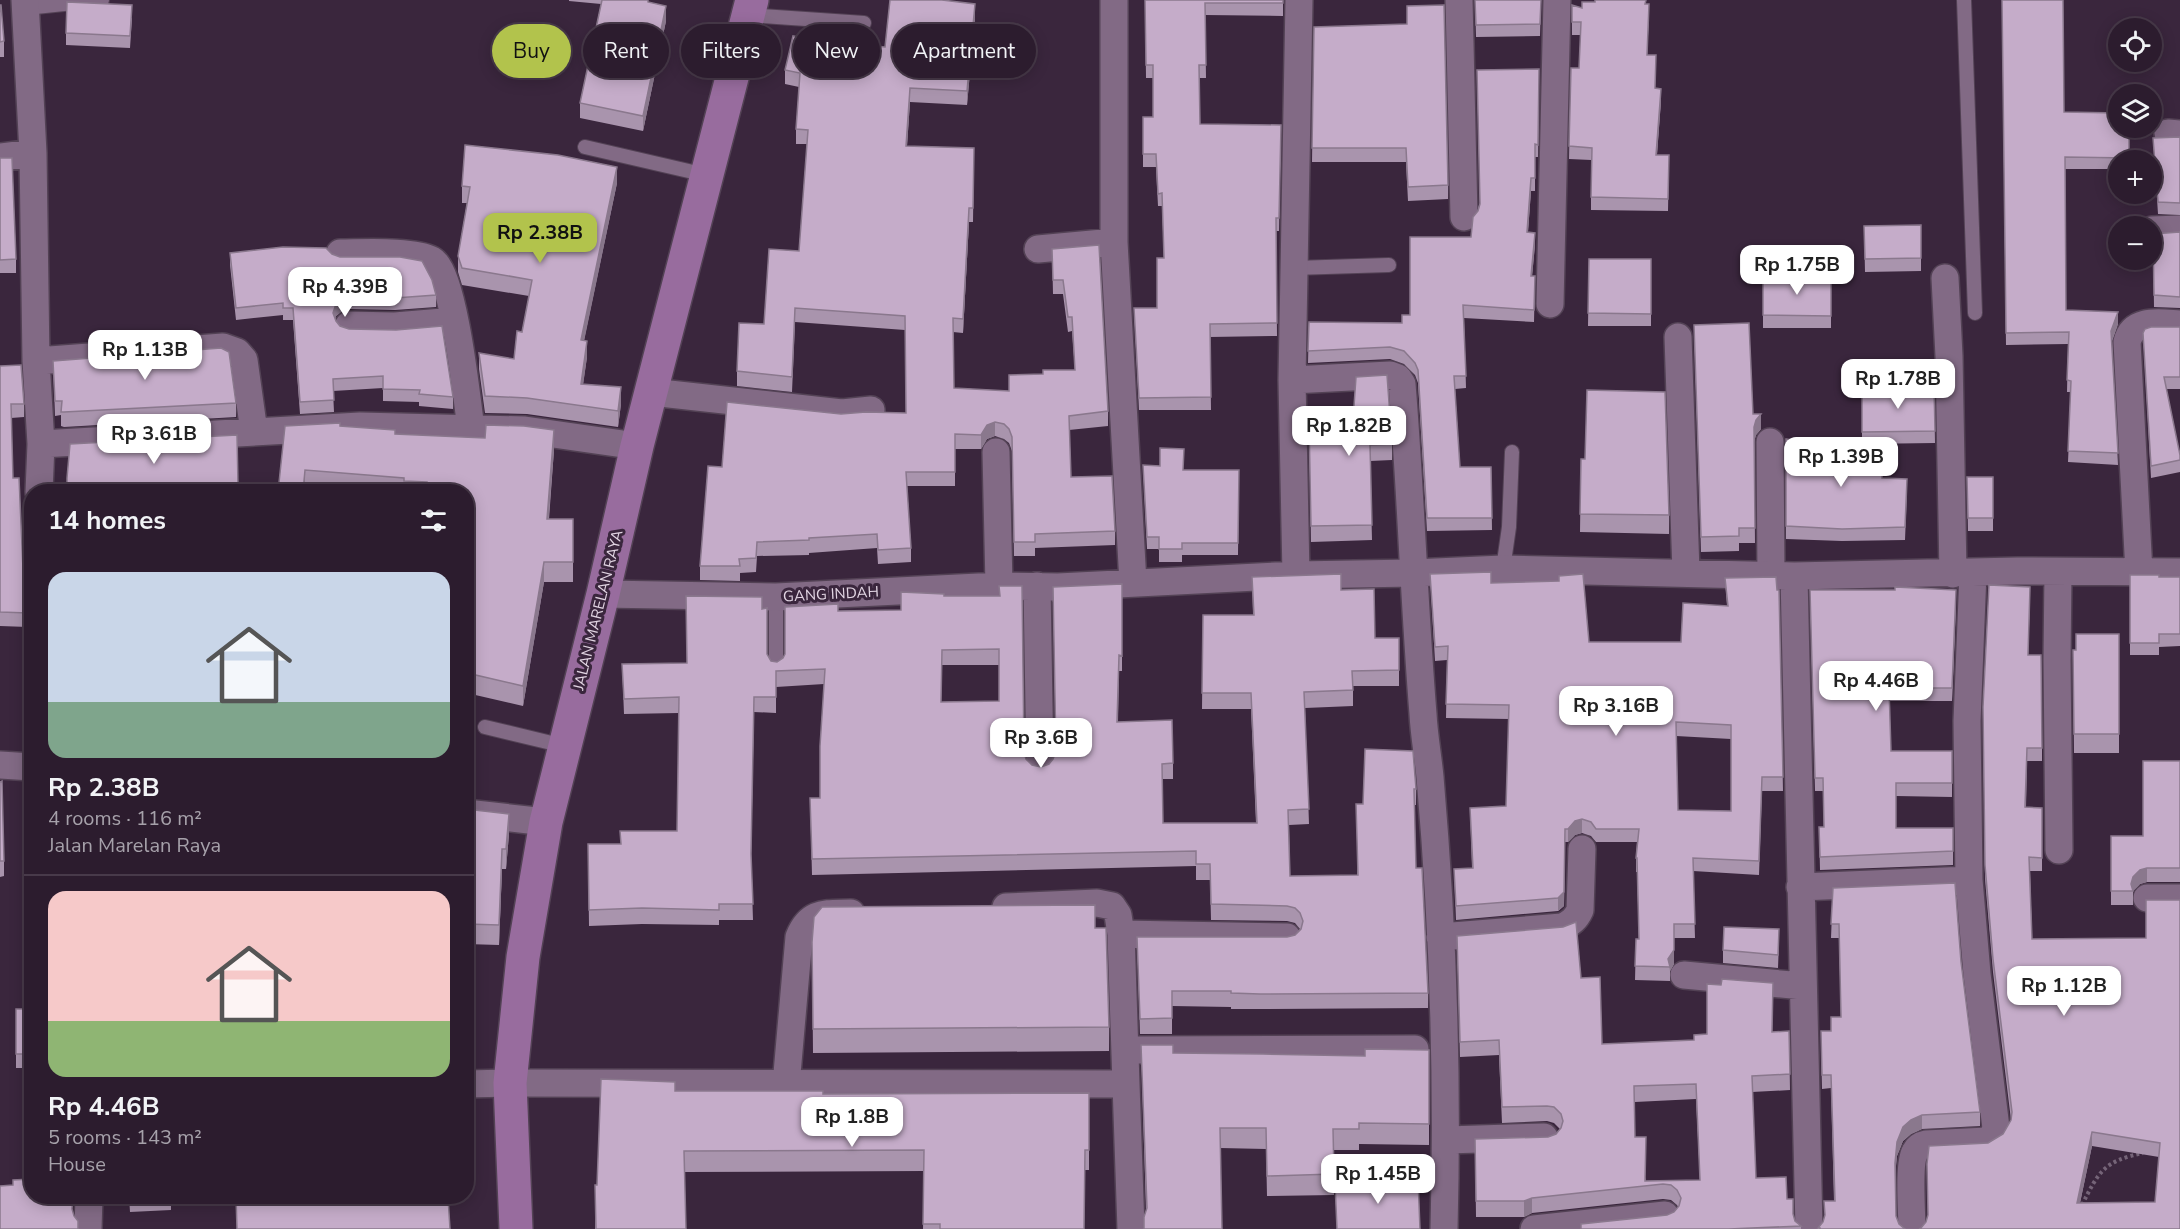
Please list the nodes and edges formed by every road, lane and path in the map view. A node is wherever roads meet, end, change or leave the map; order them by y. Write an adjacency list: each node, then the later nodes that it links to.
1 (102, 0): 7 (lane)
2 (1114, 0): 17 (street)
3 (1299, 0): 21 (street)
4 (1459, 0): 14 (street)
5 (1557, 0): 23 (street)
6 (1964, 0): 24 (lane)
7 (26, 4): 11 (street)
8 (749, 8): 9 (lane); 13 (main road, JALAN MARELAN RAYA)
9 (864, 23)
10 (585, 147): 13 (lane)
11 (33, 153): 12 (street); 29 (street)
12 (0, 157)
13 (706, 175): 31 (main road, JALAN MARELAN RAYA)
14 (1464, 216)
15 (2180, 229): 16 (street)
16 (2162, 230)
17 (1114, 242): 18 (street); 50 (street)
18 (1038, 249)
19 (340, 253): 25 (street)
20 (1389, 265): 21 (lane)
21 (1294, 268): 30 (street)
22 (1945, 278): 46 (street)
23 (1550, 304)
24 (1975, 313)
25 (455, 321): 27 (street); 33 (street)
26 (2180, 324): 47 (street)
27 (349, 325)
28 (1678, 337): 42 (street)
29 (36, 361): 34 (street); 36 (street)
30 (1292, 380): 45 (street); 48 (street)
31 (651, 392): 32 (street); 37 (main road, JALAN MARELAN RAYA)
32 (871, 410)
33 (471, 429): 34 (street); 37 (street)
34 (254, 432): 36 (street)
35 (1770, 442): 49 (street)
36 (41, 444): 40 (street)
37 (637, 446): 53 (main road, JALAN MARELAN RAYA)
38 (996, 452): 51 (street)
39 (1512, 452): 41 (lane)
40 (39, 484)
41 (1503, 568): 42 (street, GANG INDAH); 45 (street, GANG INDAH)
42 (1686, 572): 49 (street, GANG INDAH)
43 (2051, 572): 46 (street, GANG INDAH); 47 (street, GANG INDAH); 64 (street)
44 (2180, 572): 47 (street, GANG INDAH)
45 (1413, 573): 48 (street, GANG INDAH); 73 (street)
46 (1963, 573): 49 (street, GANG INDAH); 65 (street)
47 (2139, 573)
48 (1296, 575): 50 (street, GANG INDAH)
49 (1783, 575): 66 (street)
50 (1133, 583): 52 (street, GANG INDAH)
51 (999, 586): 52 (street, GANG INDAH); 54 (street, GANG INDAH)
52 (1048, 586): 60 (street)
53 (603, 594): 54 (street, GANG INDAH); 57 (main road, JALAN MARELAN RAYA)
54 (776, 597): 55 (lane)
55 (776, 669)
56 (485, 727): 57 (lane)
57 (564, 746): 62 (main road, JALAN MARELAN RAYA)
58 (0, 765): 59 (street)
59 (24, 767)
60 (1040, 767)
61 (474, 814): 62 (street)
62 (546, 822): 78 (main road, JALAN MARELAN RAYA)
63 (1582, 849): 73 (street)
64 (2059, 850)
65 (1968, 880): 66 (street); 94 (street)
66 (1800, 887): 75 (street)
67 (2147, 898): 68 (street)
68 (2180, 898)
69 (981, 908): 71 (street)
70 (877, 912): 81 (street)
71 (1121, 934): 72 (street); 77 (street)
72 (1287, 937)
73 (1440, 937): 83 (street)
74 (1684, 975): 75 (street)
75 (1803, 986): 93 (street)
76 (1415, 1048): 77 (street)
77 (1126, 1050): 80 (street)
78 (510, 1083): 79 (street); 81 (street); 89 (main road, JALAN MARELAN RAYA)
79 (474, 1084)
80 (1126, 1084): 81 (street); 90 (street)
81 (786, 1085)
82 (1547, 1137): 83 (street)
83 (1447, 1140): 91 (street)
84 (2150, 1152): 86 (path)
85 (89, 1204): 88 (street)
86 (2079, 1211)
87 (1665, 1215): 92 (street)
88 (88, 1229)
89 (516, 1229)
90 (1131, 1229)
91 (1444, 1229)
92 (1534, 1229)
93 (1809, 1229)
94 (1912, 1229)

